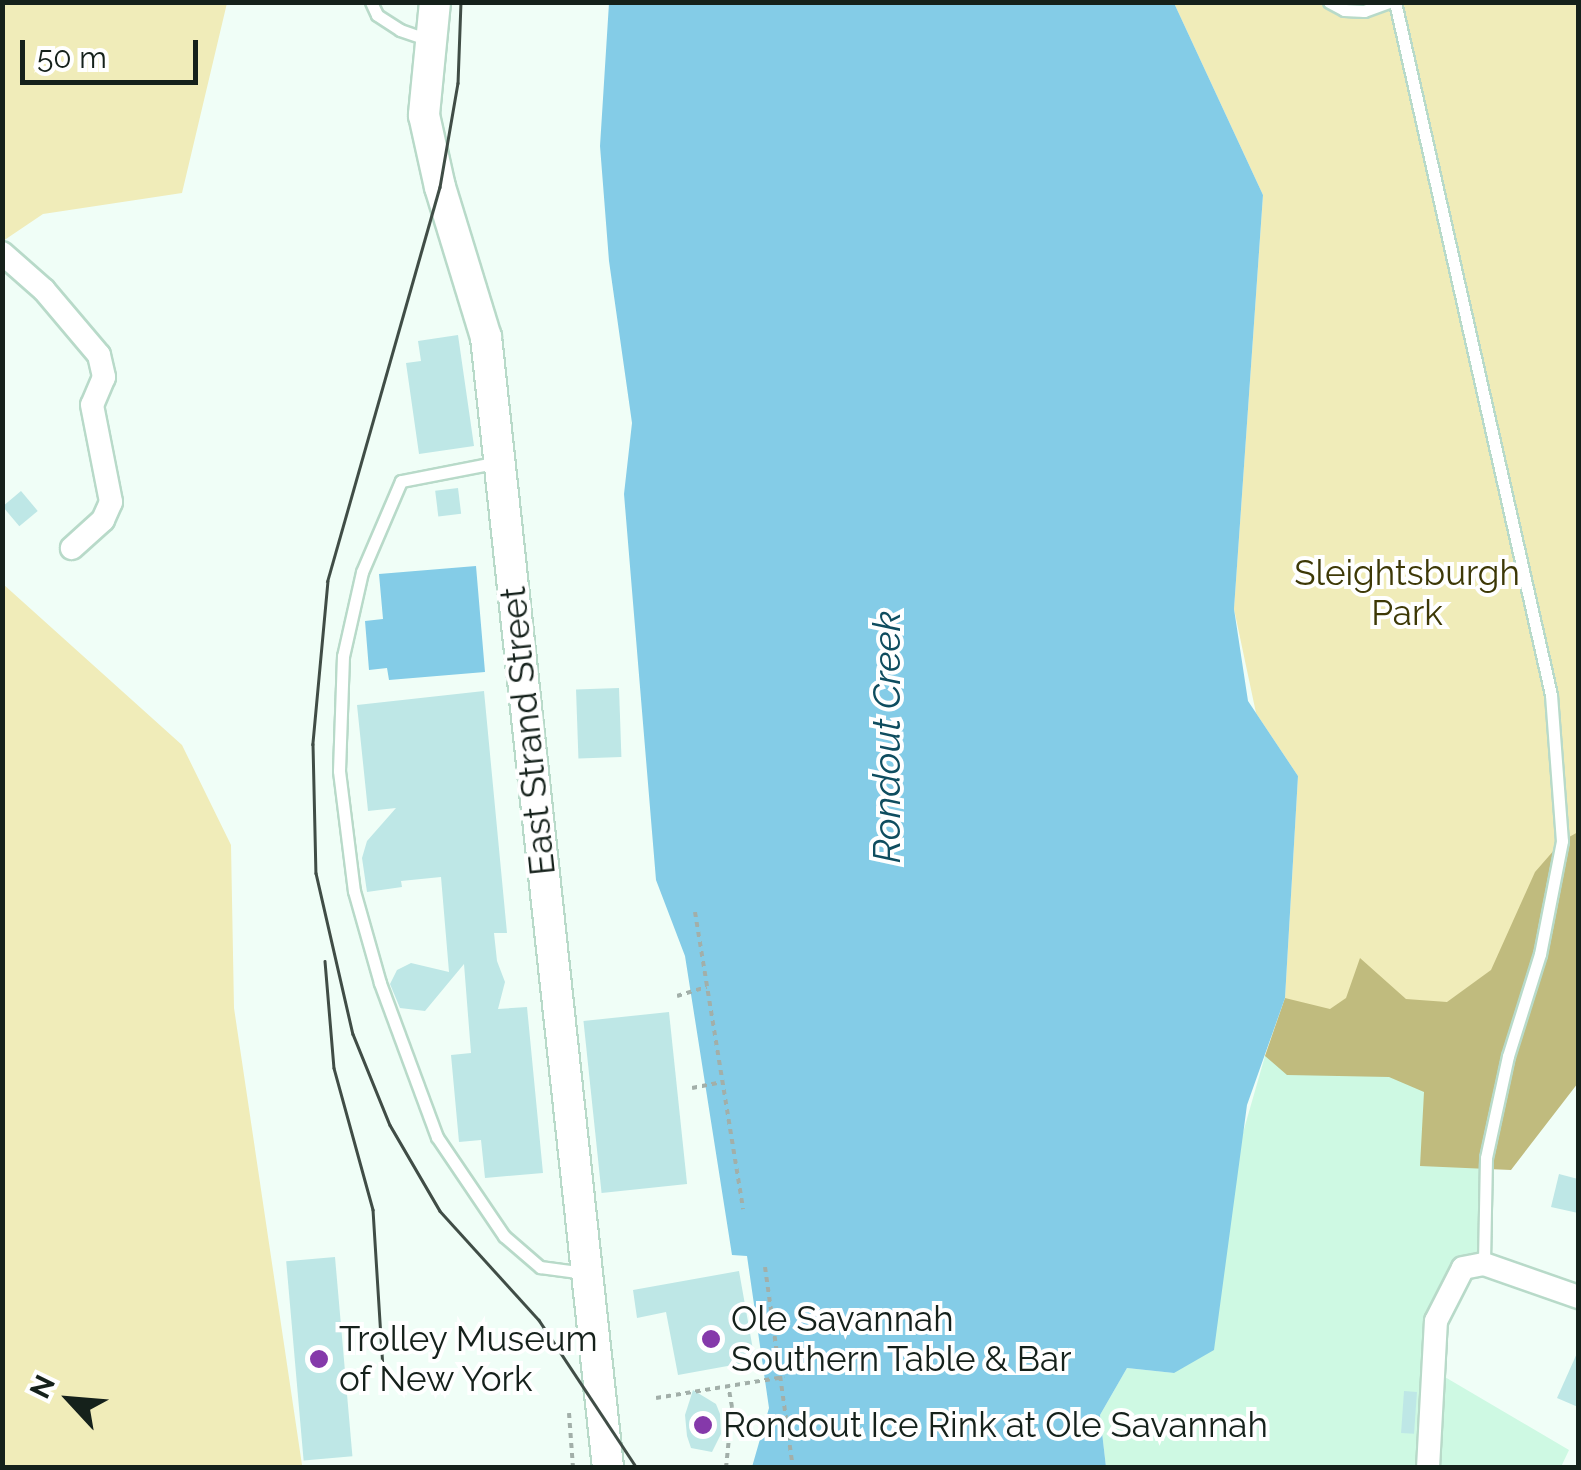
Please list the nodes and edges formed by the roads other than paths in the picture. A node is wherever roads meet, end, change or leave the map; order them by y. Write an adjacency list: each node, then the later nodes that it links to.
1 (371, 2): 5 (lane)
2 (434, 2): 5 (street, East Strand Street)
3 (1329, 2): 4 (lane)
4 (1392, 2): 9 (lane)
5 (429, 40): 7 (street, East Strand Street)
6 (2, 253): 8 (street)
7 (499, 462): 10 (street, East Strand Street); 10 (lane)
8 (72, 548)
9 (1484, 1264): 11 (street); 13 (street)
10 (585, 1273): 12 (street, East Strand Street)
11 (1578, 1297)
12 (608, 1468)
13 (1428, 1468)

